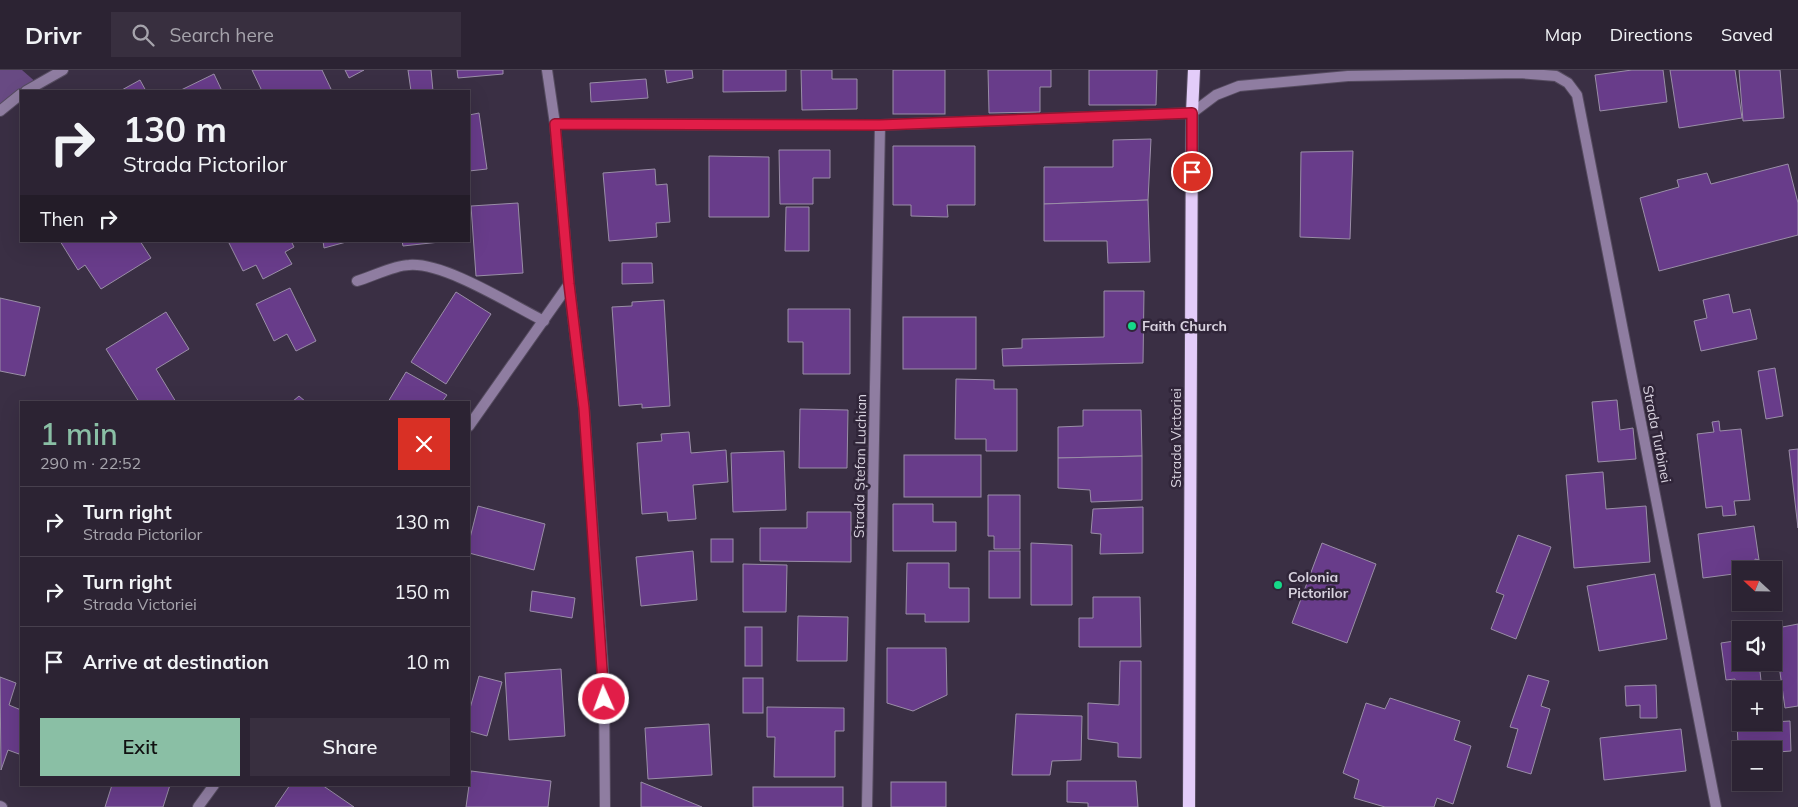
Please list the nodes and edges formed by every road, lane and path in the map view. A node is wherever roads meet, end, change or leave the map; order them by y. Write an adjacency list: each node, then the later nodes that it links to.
1 (63, 70): 5 (street)
2 (548, 70): 9 (street)
3 (1194, 70): 8 (main road, Strada Victoriei)
4 (1348, 73): 8 (street); 20 (street, Strada Turbinei)
5 (28, 90)
6 (20, 95): 7 (street)
7 (0, 111)
8 (1192, 113): 10 (street); 19 (main road, Strada Victoriei)
9 (555, 124): 10 (street); 12 (street)
10 (880, 125): 18 (street, Strada Ștefan Luchian)
11 (357, 281): 13 (street)
12 (569, 284): 13 (street); 17 (street)
13 (544, 321): 14 (street)
14 (470, 425)
15 (213, 786): 16 (street)
16 (198, 807)
17 (605, 807)
18 (867, 807)
19 (1190, 807)
20 (1716, 807)

